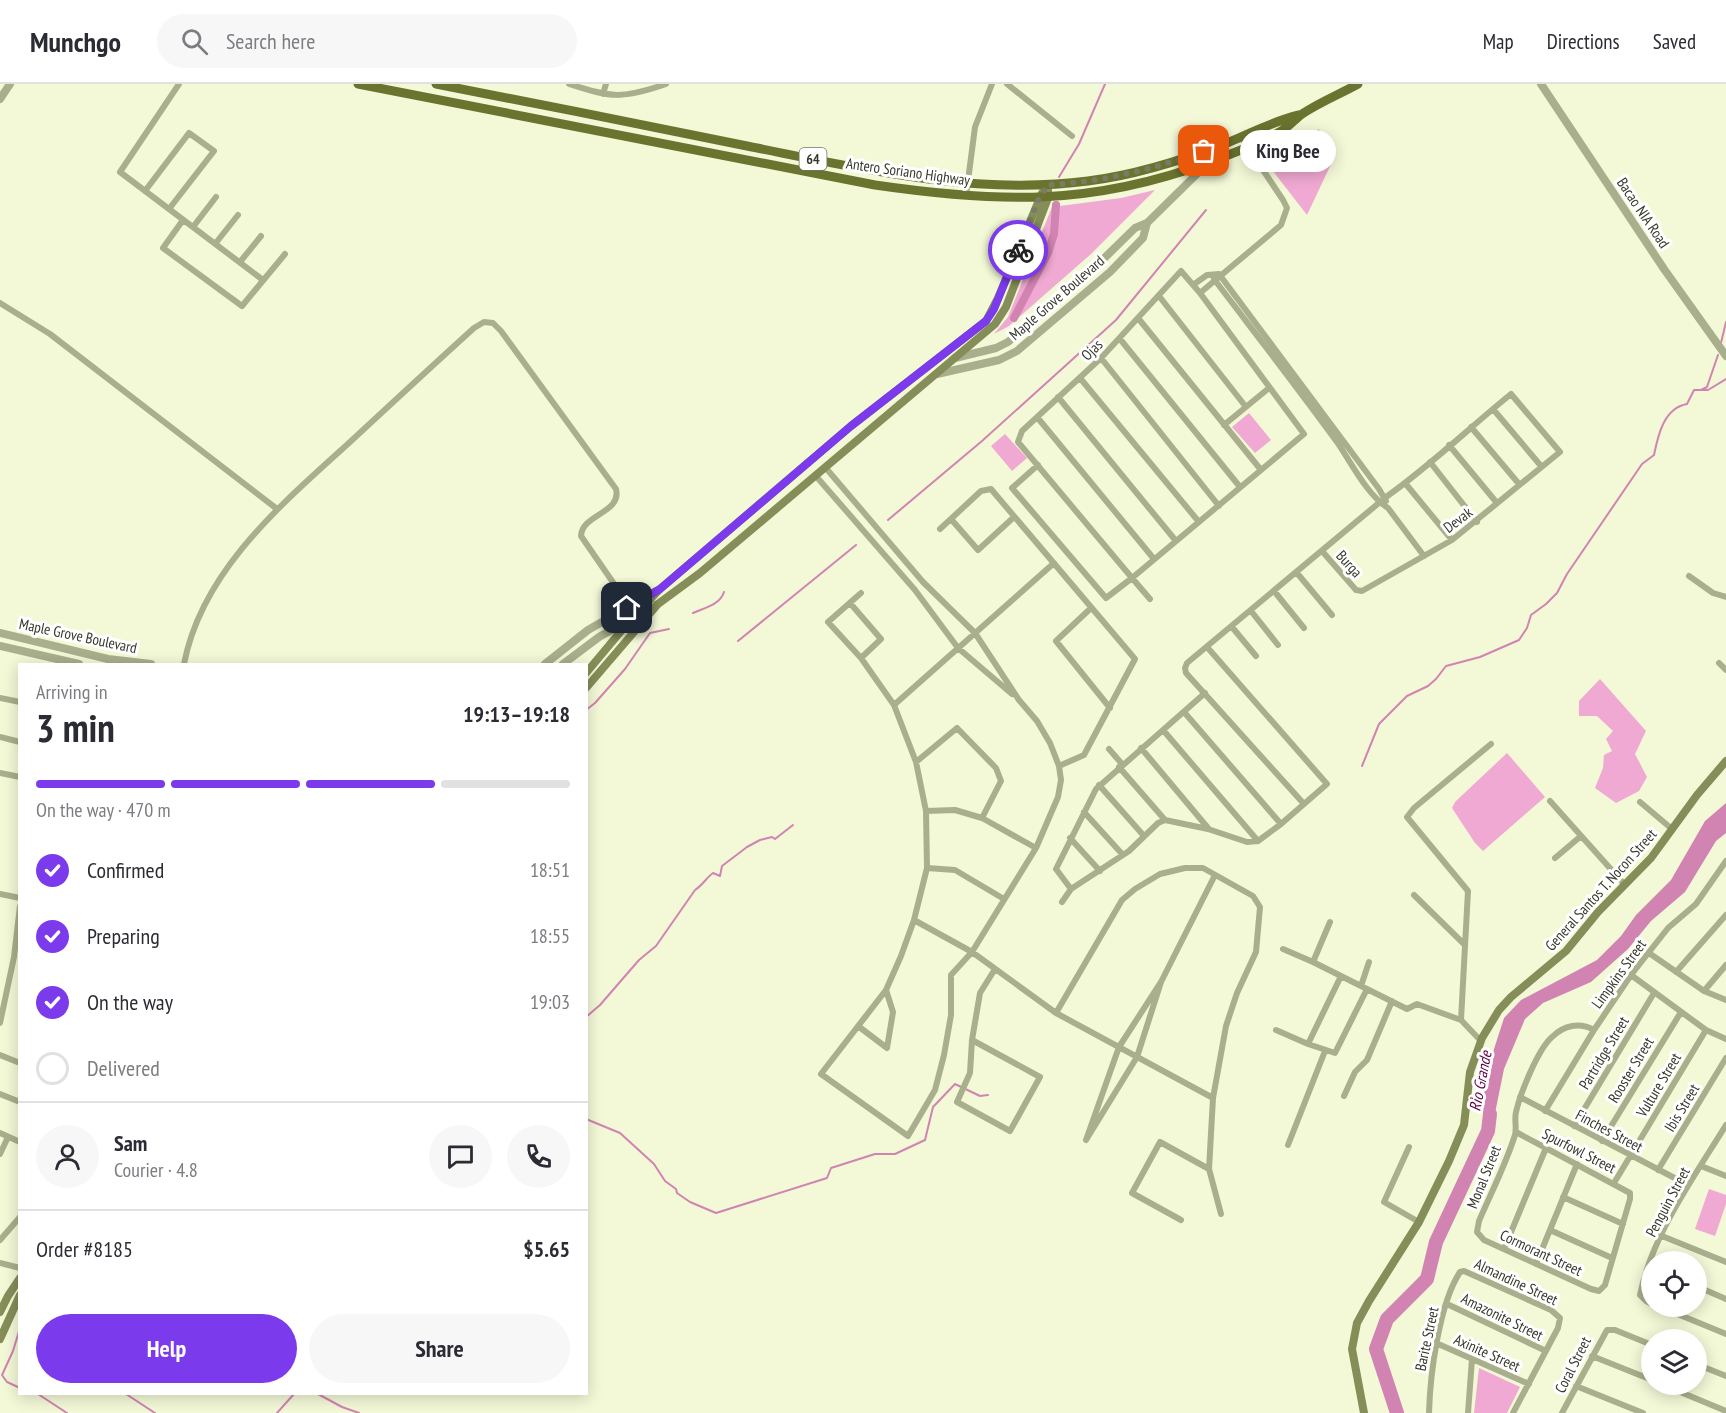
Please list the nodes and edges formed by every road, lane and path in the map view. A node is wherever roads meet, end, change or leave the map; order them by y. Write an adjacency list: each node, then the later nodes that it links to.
1 (10, 84): 14 (street)
2 (179, 84): 22 (street)
3 (358, 84): 23 (main road, Antero Soriano Highway / 64)
4 (436, 84): 12 (main road, Antero Soriano Highway / 64)
5 (569, 84): 13 (street)
6 (606, 84): 13 (street)
7 (666, 84): 13 (street)
8 (992, 84): 20 (street)
9 (1007, 84): 16 (street)
10 (1358, 84): 15 (main road, Antero Soriano Highway / 64)
11 (1541, 84): 43 (street, Bacao NIA Road)
12 (486, 89): 20 (main road, Antero Soriano Highway / 64)
13 (603, 94)
14 (0, 99)
15 (1301, 114): 17 (main road, Antero Soriano Highway / 64); 18 (main road, Antero Soriano Highway / 64)
16 (1072, 136)
17 (1241, 137): 18 (street); 21 (main road, Antero Soriano Highway / 64)
18 (1247, 147): 19 (main road, Antero Soriano Highway / 64); 35 (street)
19 (1209, 162): 25 (main road, Antero Soriano Highway / 64); 29 (street, Maple Grove Boulevard)
20 (966, 183): 21 (main road, Antero Soriano Highway / 64); 23 (street)
21 (1048, 185): 25 (main road)
22 (145, 191): 26 (street); 26 (street)
23 (966, 196): 25 (main road, Antero Soriano Highway / 64)
24 (216, 197): 30 (street)
25 (1044, 198): 44 (main road); 86 (main road)
26 (170, 209): 28 (street)
27 (238, 215): 32 (street)
28 (183, 220): 30 (street); 36 (street)
29 (1147, 223): 44 (street, Maple Grove Boulevard); 46 (street, Maple Grove Boulevard)
30 (193, 227): 32 (street)
31 (261, 236): 34 (street)
32 (215, 243): 34 (street)
33 (285, 254): 36 (street)
34 (240, 262): 36 (street)
35 (1216, 277): 37 (street); 38 (street); 65 (street); 66 (street)
36 (264, 280)
37 (1193, 285): 38 (street); 39 (street, Ojas)
38 (1200, 293): 48 (street)
39 (1159, 296): 41 (street, Ojas); 50 (street)
40 (0, 303): 70 (street)
41 (1138, 318): 42 (street, Ojas); 53 (street)
42 (1120, 339): 45 (street, Ojas); 64 (street)
43 (1726, 356)
44 (953, 358): 46 (main road)
45 (1101, 358): 47 (street, Ojas); 68 (street)
46 (935, 374): 58 (main road, Maple Grove Boulevard)
47 (1080, 378): 49 (street, Ojas); 73 (street)
48 (1269, 388): 50 (street); 60 (street)
49 (1058, 398): 52 (street, Ojas); 77 (street)
50 (1246, 407): 53 (street)
51 (1493, 409): 54 (street); 59 (street); 59 (street, Devak)
52 (1037, 417): 57 (street, Ojas); 80 (street)
53 (1224, 425): 60 (street)
54 (1471, 427): 55 (street); 63 (street)
55 (1449, 445): 56 (street); 67 (street)
56 (1430, 462): 62 (street); 74 (street)
57 (1038, 465): 84 (street); 84 (street)
58 (825, 466): 61 (main road, Maple Grove Boulevard); 85 (street)
59 (1541, 466): 63 (street, Devak)
60 (1261, 470): 64 (street)
61 (815, 475): 87 (street); 94 (main road, Maple Grove Boulevard)
62 (1405, 483): 65 (street); 76 (street)
63 (1519, 484): 67 (street, Devak)
64 (1240, 487): 68 (street)
65 (1386, 497): 66 (street); 69 (street)
66 (1380, 503): 69 (street); 78 (street)
67 (1497, 503): 74 (street, Devak)
68 (1219, 506): 73 (street)
69 (1388, 508): 79 (street)
70 (277, 509): 95 (street); 112 (street)
71 (1014, 517): 72 (street); 72 (street); 81 (street)
72 (951, 519): 75 (street)
73 (1200, 522): 77 (street)
74 (1477, 522): 76 (street, Devak)
75 (940, 529)
76 (1452, 540): 79 (street, Devak)
77 (1176, 541): 80 (street)
78 (1322, 551): 82 (street); 89 (street, Burga)
79 (1424, 556): 89 (street, Devak)
80 (1155, 559): 84 (street)
81 (1054, 563): 96 (street); 103 (street)
82 (1297, 573): 88 (street); 98 (street)
83 (1689, 576): 91 (street)
84 (1132, 578): 92 (street)
85 (923, 582): 87 (street); 103 (street)
86 (660, 589): 95 (street); 99 (main road)
87 (915, 590): 107 (street)
88 (1274, 591): 97 (street); 101 (street)
89 (1359, 592)
90 (861, 593): 93 (street)
91 (1726, 597)
92 (1150, 599)
93 (850, 603): 109 (street); 109 (street)
94 (658, 604): 99 (street, Maple Grove Boulevard); 118 (main road)
95 (627, 608): 99 (street); 113 (street)
96 (1092, 608): 124 (street); 124 (street)
97 (1251, 611): 100 (street); 104 (street)
98 (1332, 615)
99 (632, 618): 114 (street, Maple Grove Boulevard); 117 (main road)
100 (1232, 627): 106 (street); 108 (street)
101 (1304, 628)
102 (0, 633): 111 (street, Maple Grove Boulevard)
103 (975, 633): 107 (street); 121 (street)
104 (1278, 645)
105 (0, 646): 110 (street, Maple Grove Boulevard)
106 (1207, 647): 119 (street); 141 (street)
107 (958, 648): 121 (street); 123 (street)
108 (1256, 656)
109 (861, 658): 123 (street)
110 (75, 663)
111 (143, 663)
112 (184, 663)
113 (546, 663)
114 (564, 663)
115 (1719, 663): 116 (street)
116 (1726, 670)
117 (588, 672)
118 (588, 686)
119 (1205, 693): 125 (street); 141 (street)
120 (0, 698): 122 (street)
121 (1019, 700): 134 (street)
122 (18, 702)
123 (894, 705): 133 (street)
124 (1110, 708): 134 (street)
125 (1184, 712): 126 (street); 146 (street)
126 (1163, 730): 130 (street); 152 (street)
127 (0, 737): 128 (street)
128 (18, 742)
129 (1491, 744): 171 (street)
130 (1141, 748): 135 (street); 147 (street)
131 (1109, 749): 135 (street)
132 (1726, 761): 148 (main road, General Santos T. Nocon Street)
133 (916, 762): 142 (street); 144 (street)
134 (1059, 766): 153 (street)
135 (1121, 766): 138 (street); 145 (street)
136 (0, 773): 137 (street)
137 (18, 777)
138 (1099, 784): 143 (street); 149 (street)
139 (1550, 801): 150 (street)
140 (1640, 802): 148 (street)
141 (1304, 804): 146 (street)
142 (926, 811): 144 (street); 157 (street)
143 (1084, 812): 151 (street); 154 (street)
144 (982, 818): 153 (street)
145 (1165, 820): 147 (street); 149 (street)
146 (1281, 824): 152 (street)
147 (1208, 829): 152 (street)
148 (1672, 829): 160 (main road, General Santos T. Nocon Street)
149 (1144, 836): 154 (street)
150 (1581, 836): 155 (street); 160 (street)
151 (1070, 838): 158 (street); 161 (street)
152 (1258, 841)
153 (1036, 848): 165 (street)
154 (1123, 855): 158 (street)
155 (1555, 858)
156 (1726, 861): 174 (street, Limpkins Street)
157 (927, 868): 165 (street); 168 (street)
158 (1100, 871): 161 (street)
159 (1215, 875): 182 (street); 190 (street); 210 (street)
160 (1624, 885): 199 (main road, General Santos T. Nocon Street)
161 (1071, 889): 166 (street)
162 (0, 894): 164 (street)
163 (1414, 895): 171 (street)
164 (18, 898)
165 (1004, 899): 173 (street)
166 (1062, 902)
167 (1726, 915): 179 (street)
168 (914, 920): 173 (street); 184 (street)
169 (1330, 922): 175 (street)
170 (18, 923): 192 (street)
171 (1465, 945): 191 (street)
172 (1284, 949): 175 (street)
173 (972, 952): 178 (street); 193 (street)
174 (1648, 953): 179 (street); 180 (street, Limpkins Street)
175 (1313, 962): 181 (street)
176 (1370, 962): 183 (street)
177 (1726, 965): 185 (street)
178 (995, 969): 190 (street); 198 (street)
179 (1676, 972): 185 (street)
180 (1631, 975): 186 (street); 195 (street, Limpkins Street)
181 (1341, 976): 183 (street); 200 (street)
182 (1161, 982): 201 (street); 204 (street)
183 (1364, 987): 188 (street); 202 (street)
184 (886, 990): 193 (street); 193 (street)
185 (1704, 991): 187 (street)
186 (1653, 993): 189 (street); 214 (street, Partridge Street)
187 (1726, 1000)
188 (1392, 1001): 191 (street); 208 (street)
189 (1681, 1012): 196 (street); 220 (street, Rooster Street)
190 (1056, 1013): 201 (street)
191 (1461, 1020): 199 (street)
192 (0, 1023)
193 (858, 1026)
194 (1276, 1030): 200 (street)
195 (1594, 1030): 209 (street, Monal Street); 212 (street, Limpkins Street)
196 (1706, 1030): 197 (street); 226 (street, Vulture Street)
197 (1726, 1039)
198 (972, 1040): 198 (street)
199 (1481, 1041): 238 (main road, General Santos T. Nocon Street)
200 (1308, 1044): 202 (street)
201 (1119, 1047): 204 (street); 204 (street)
202 (1325, 1051): 222 (street)
203 (0, 1055): 206 (street)
204 (1137, 1057): 210 (street)
205 (1726, 1058): 230 (street, Ibis Street)
206 (18, 1062)
207 (0, 1094): 211 (street)
208 (1344, 1096)
209 (1520, 1097): 212 (street, Finches Street); 215 (street, Monal Street)
210 (1213, 1098): 229 (street)
211 (18, 1101)
212 (1545, 1111): 214 (street, Finches Street)
213 (1726, 1125): 218 (street, Penguin Street)
214 (1574, 1126): 220 (street, Finches Street)
215 (1516, 1132): 224 (street, Spurfowl Street); 243 (street, Monal Street)
216 (0, 1133): 217 (street)
217 (8, 1137): 219 (street); 225 (street)
218 (1718, 1139): 221 (street); 228 (street, Penguin Street)
219 (18, 1141)
220 (1602, 1141): 226 (street, Finches Street)
221 (1726, 1142)
222 (1288, 1145)
223 (1409, 1148): 238 (street)
224 (1545, 1148): 227 (street, Spurfowl Street); 246 (street)
225 (0, 1154)
226 (1630, 1156): 230 (street, Finches Street); 232 (street, Vulture Street)
227 (1577, 1164): 232 (street, Spurfowl Street); 234 (street)
228 (1701, 1166): 231 (street); 233 (street, Penguin Street)
229 (1209, 1168): 235 (street); 237 (street)
230 (1659, 1170): 233 (street, Finches Street)
231 (1726, 1176)
232 (1614, 1184): 239 (street, Spurfowl Street)
233 (1688, 1185): 244 (street, Penguin Street)
234 (1563, 1197): 239 (street); 242 (street)
235 (1221, 1214)
236 (18, 1219): 241 (street)
237 (1181, 1220)
238 (1419, 1222): 275 (main road, General Santos T. Nocon Street)
239 (1623, 1224): 248 (street)
240 (0, 1227): 241 (street)
241 (8, 1230): 245 (street)
242 (1550, 1230): 248 (street); 251 (street)
243 (1477, 1232): 246 (street, Cormorant Street)
244 (1662, 1236): 247 (street, Penguin Street); 249 (street)
245 (0, 1240)
246 (1504, 1249): 251 (street, Cormorant Street)
247 (1656, 1251)
248 (1612, 1258): 251 (street, Cormorant Street)
249 (1726, 1262)
250 (0, 1263): 252 (street)
251 (1536, 1264)
252 (18, 1268)
253 (1460, 1272): 258 (street, Barite Street); 265 (street, Almandine Street)
254 (18, 1281): 259 (main road)
255 (1707, 1291): 257 (street)
256 (18, 1299): 262 (main road)
257 (1726, 1299)
258 (1447, 1304): 264 (street, Barite Street); 265 (street, Amazonite Street)
259 (0, 1312)
260 (1685, 1317): 261 (street)
261 (1726, 1334)
262 (0, 1339)
263 (1641, 1341): 266 (street, Coral Street)
264 (1436, 1344): 267 (street, Axinite Street); 276 (street, Barite Street)
265 (1546, 1352): 271 (street)
266 (1592, 1356): 269 (street); 272 (street, Coral Street)
267 (1472, 1359): 271 (street, Axinite Street); 277 (street)
268 (1707, 1368): 270 (street)
269 (1641, 1376)
270 (1726, 1376)
271 (1529, 1384): 278 (street)
272 (1576, 1386): 279 (street, Coral Street); 280 (street)
273 (1687, 1395): 274 (street)
274 (1726, 1411)
275 (1364, 1413)
276 (1429, 1413)
277 (1468, 1413)
278 (1514, 1413)
279 (1562, 1413)
280 (1643, 1413)

